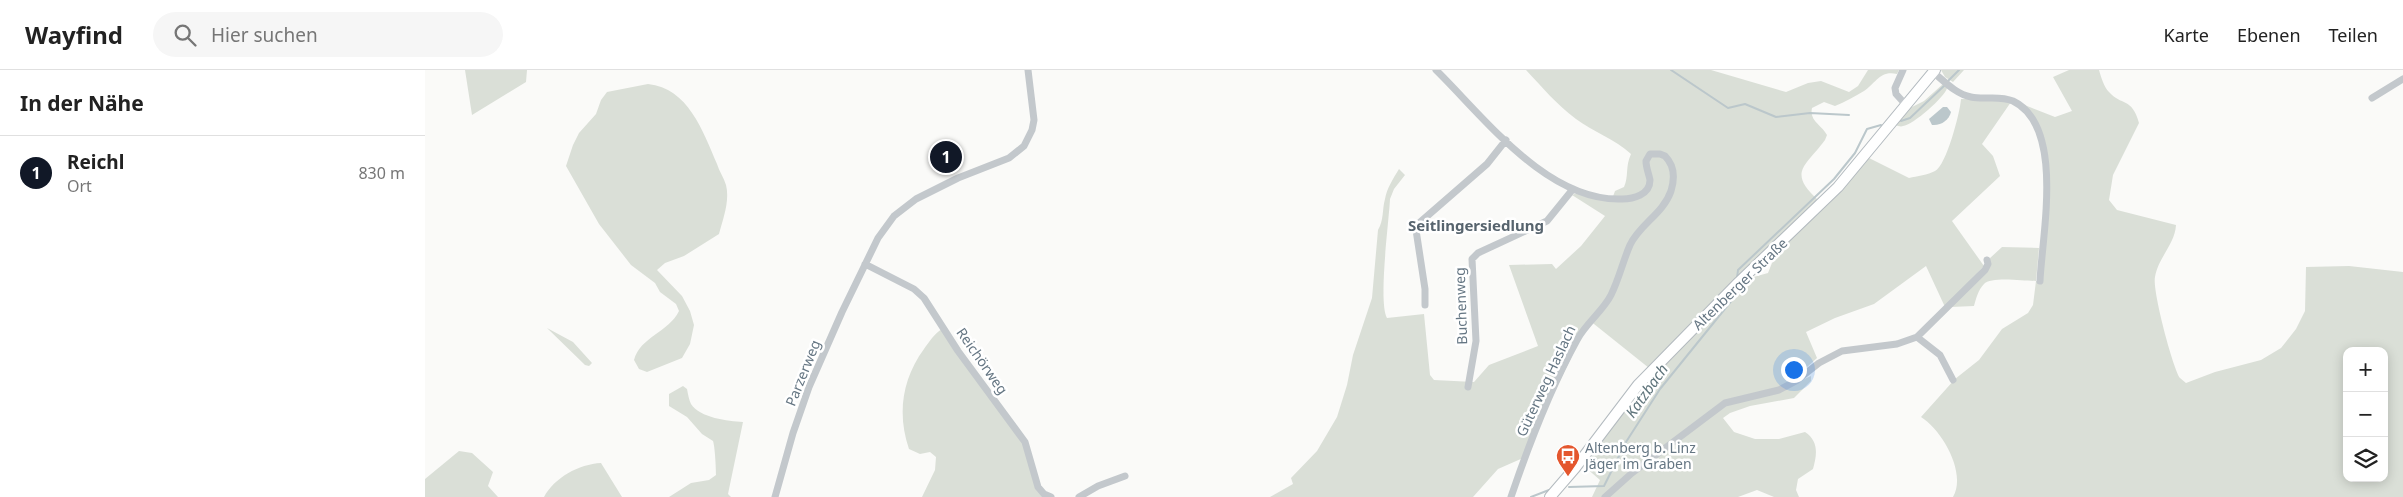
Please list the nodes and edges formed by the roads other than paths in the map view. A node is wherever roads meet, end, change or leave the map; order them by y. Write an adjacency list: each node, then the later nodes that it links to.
1 (1028, 70): 11 (street, Parzerweg)
2 (1436, 70): 8 (street, Güterweg Haslach)
3 (1903, 70): 7 (street)
4 (1934, 71): 7 (street, Altenberger Straße); 12 (street, Altenberger Straße)
5 (2403, 79): 6 (street)
6 (2372, 98)
7 (1906, 104): 22 (street, Altenberger Straße)
8 (1506, 140): 9 (street, Güterweg Haslach); 13 (street)
9 (1573, 189): 16 (street, Buchenweg); 21 (street, Güterweg Haslach)
10 (1987, 260): 14 (street)
11 (865, 264): 18 (street, Parzerweg); 19 (street, Reichörweg)
12 (2039, 281)
13 (1425, 306)
14 (1917, 337): 15 (street); 23 (street)
15 (1953, 380)
16 (1467, 387)
17 (1125, 476): 20 (street)
18 (775, 497)
19 (1051, 497)
20 (1079, 497)
21 (1511, 497)
22 (1550, 497)
23 (1605, 497)

